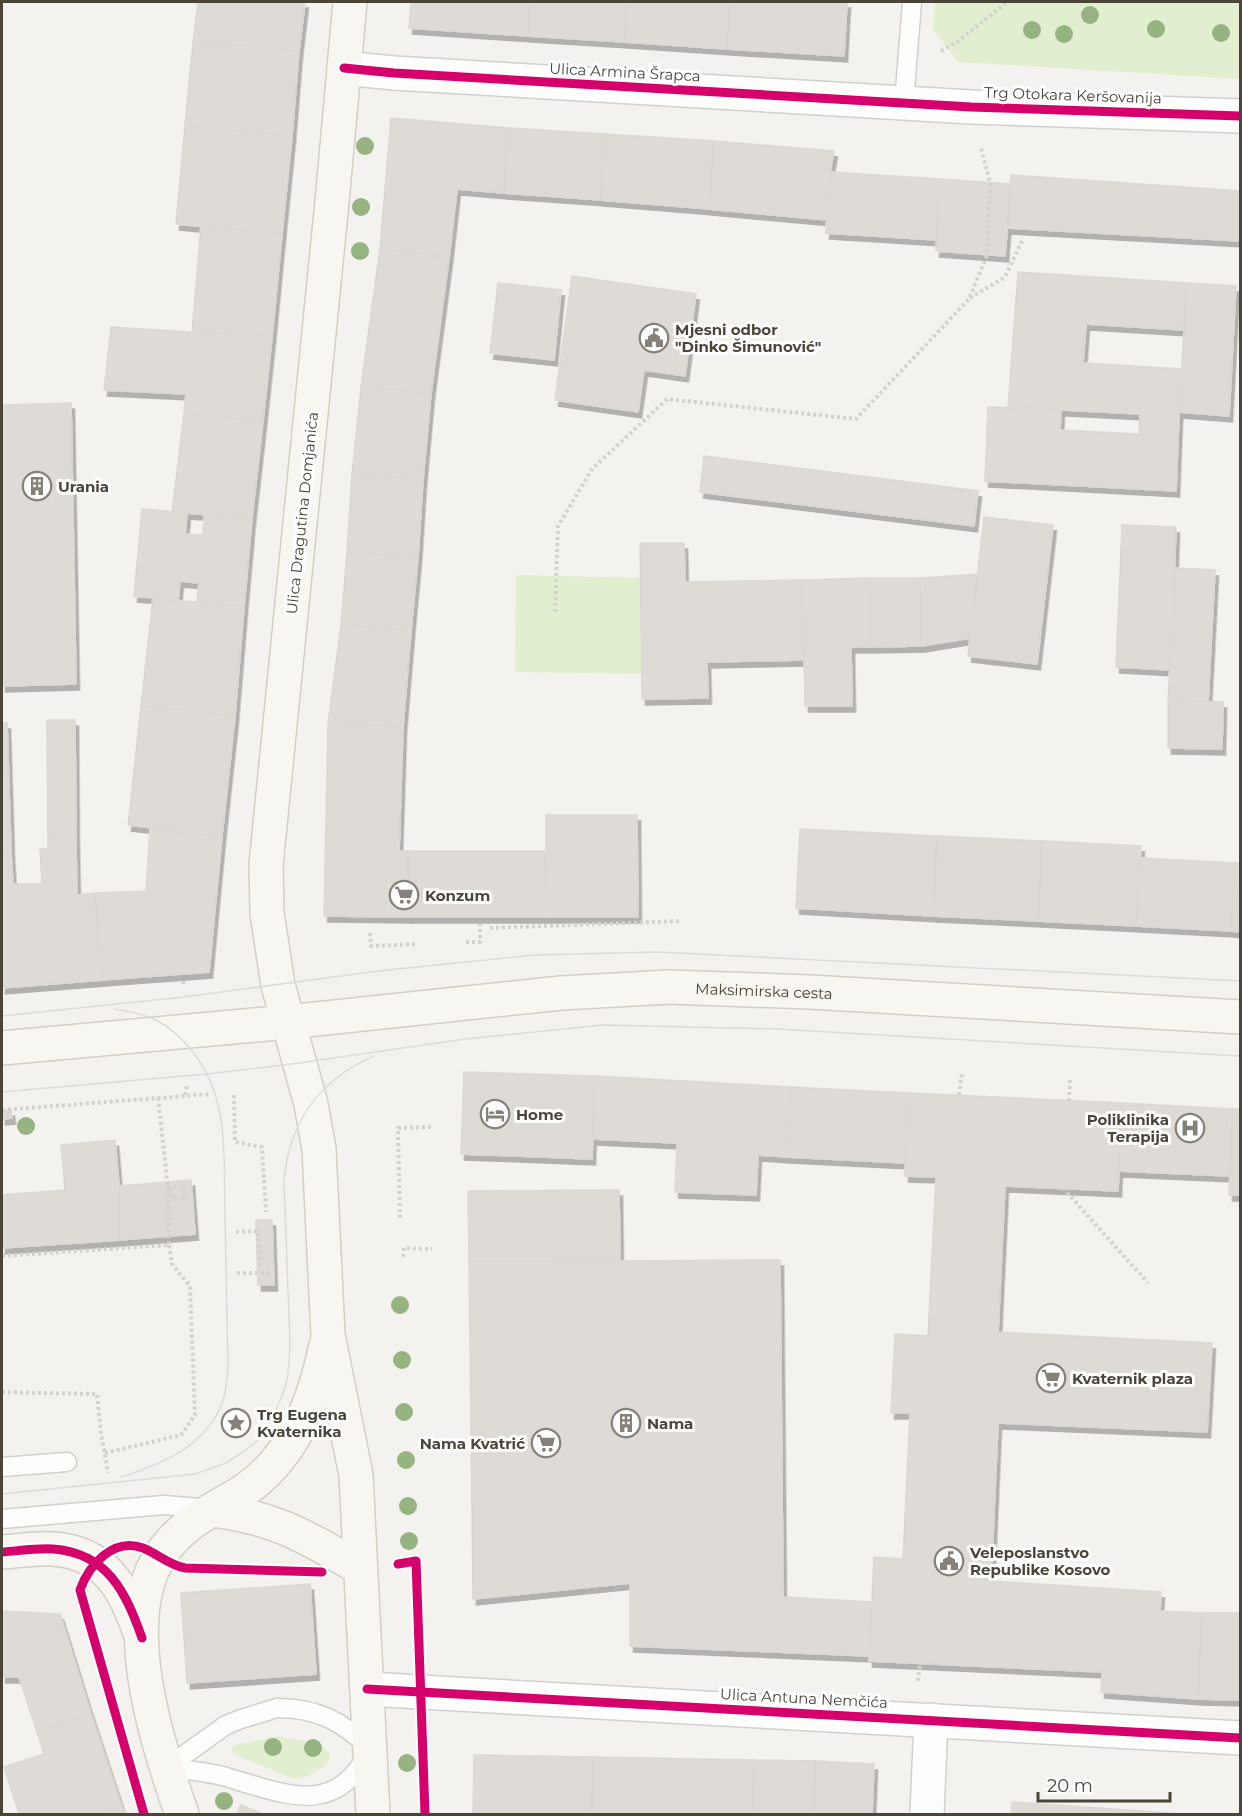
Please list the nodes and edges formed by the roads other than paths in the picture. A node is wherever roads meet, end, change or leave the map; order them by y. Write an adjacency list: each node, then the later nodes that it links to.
1 (350, 2): 3 (main road, Ulica Dragutina Domjanića)
2 (912, 2): 4 (lane)
3 (344, 68): 4 (street, Ulica Armina Šrapca); 7 (main road, Ulica Dragutina Domjanića)
4 (904, 103): 5 (street, Trg Otokara Keršovanija)
5 (1240, 116)
6 (1240, 1017): 7 (main road, Maksimirska cesta)
7 (288, 1022): 8 (main road); 9 (main road)
8 (2, 1048)
9 (328, 1335): 12 (main road); 15 (main road)
10 (67, 1462): 11 (lane)
11 (2, 1467)
12 (213, 1510): 13 (lane); 15 (main road); 16 (main road)
13 (2, 1519)
14 (2, 1552): 16 (main road)
15 (360, 1568): 17 (main road)
16 (142, 1638): 21 (main road)
17 (367, 1689): 18 (street, Ulica Antuna Nemčića); 20 (main road)
18 (931, 1720): 19 (street, Ulica Antuna Nemčića); 24 (street)
19 (1240, 1738)
20 (371, 1749): 21 (lane); 21 (lane); 23 (main road)
21 (166, 1768): 22 (main road)
22 (182, 1815)
23 (373, 1815)
24 (927, 1815)

